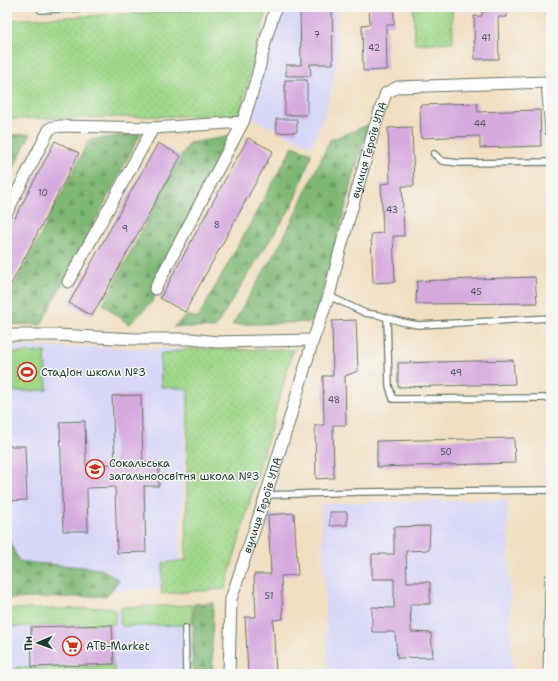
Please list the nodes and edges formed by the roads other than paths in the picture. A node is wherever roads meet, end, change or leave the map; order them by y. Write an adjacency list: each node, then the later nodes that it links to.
1 (97, 7): 3 (lane)
2 (276, 7): 4 (street)
3 (41, 10)
4 (243, 122): 5 (street); 11 (street)
5 (153, 128): 9 (street); 10 (street)
6 (551, 132): 12 (street, вулиця Героїв УПА)
7 (434, 154): 8 (lane)
8 (551, 162)
9 (7, 212)
10 (68, 282)
11 (155, 289)
12 (329, 296): 13 (lane); 16 (street, вулиця Героїв УПА)
13 (387, 318): 14 (lane); 17 (lane)
14 (551, 318)
15 (7, 335): 16 (street)
16 (313, 340): 19 (street, вулиця Героїв УПА)
17 (551, 398)
18 (551, 490): 19 (lane)
19 (266, 495): 23 (street, вулиця Героїв УПА)
20 (551, 578): 24 (street)
21 (185, 628): 22 (lane)
22 (186, 674)
23 (229, 674)
24 (550, 674)

